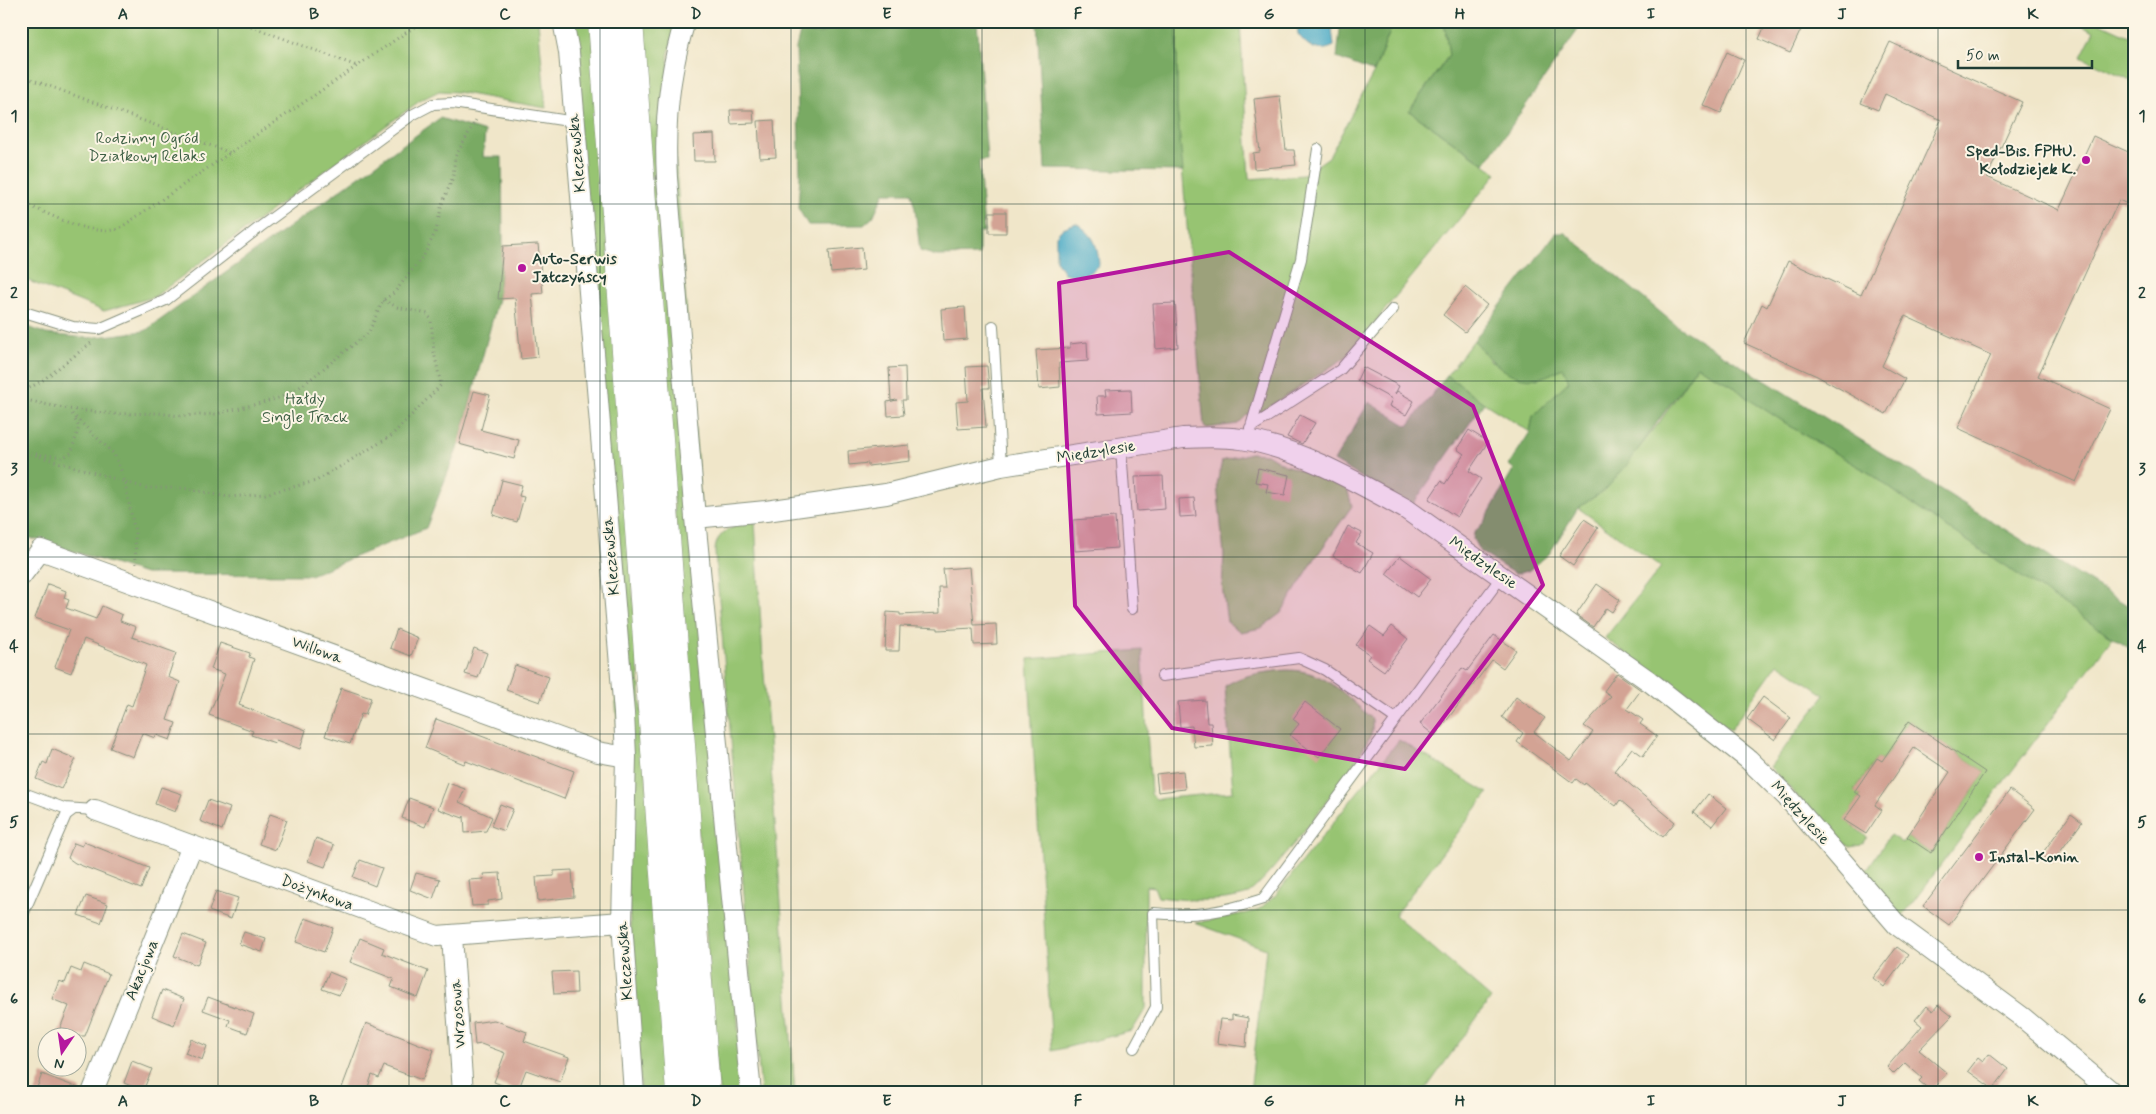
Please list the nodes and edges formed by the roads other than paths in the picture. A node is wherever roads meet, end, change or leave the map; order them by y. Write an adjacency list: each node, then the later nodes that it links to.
1 (563, 21): 5 (street, Kleczewska)
2 (602, 21): 31 (main road, Kleczewska)
3 (629, 21): 32 (main road)
4 (685, 21): 13 (street)
5 (575, 122): 8 (lane); 19 (street, Kleczewska)
6 (1318, 149): 10 (lane)
7 (1393, 309): 10 (lane)
8 (21, 311)
9 (993, 326): 12 (lane)
10 (1248, 434): 11 (street, Międzylesie); 15 (street, Międzylesie)
11 (1121, 448): 12 (street, Międzylesie); 16 (lane)
12 (1001, 466): 13 (street, Międzylesie)
13 (695, 518): 33 (street)
14 (21, 576): 19 (street, Willowa)
15 (1502, 576): 18 (lane); 34 (street, Międzylesie)
16 (1132, 609)
17 (1162, 676): 18 (lane)
18 (1396, 720): 27 (lane)
19 (626, 757): 25 (street, Kleczewska)
20 (21, 792): 21 (lane, Dożynkowa)
21 (74, 809): 22 (lane, Dożynkowa); 24 (lane)
22 (95, 810): 23 (street, Dożynkowa)
23 (192, 846): 26 (street, Dożynkowa); 28 (street, Akacjowa)
24 (21, 919)
25 (622, 922): 26 (street, Dożynkowa); 30 (street, Kleczewska)
26 (452, 936): 29 (street, Wrzosowa)
27 (1134, 1048)
28 (92, 1093)
29 (463, 1093)
30 (634, 1093)
31 (680, 1093)
32 (706, 1093)
33 (751, 1093)
34 (2113, 1093)

